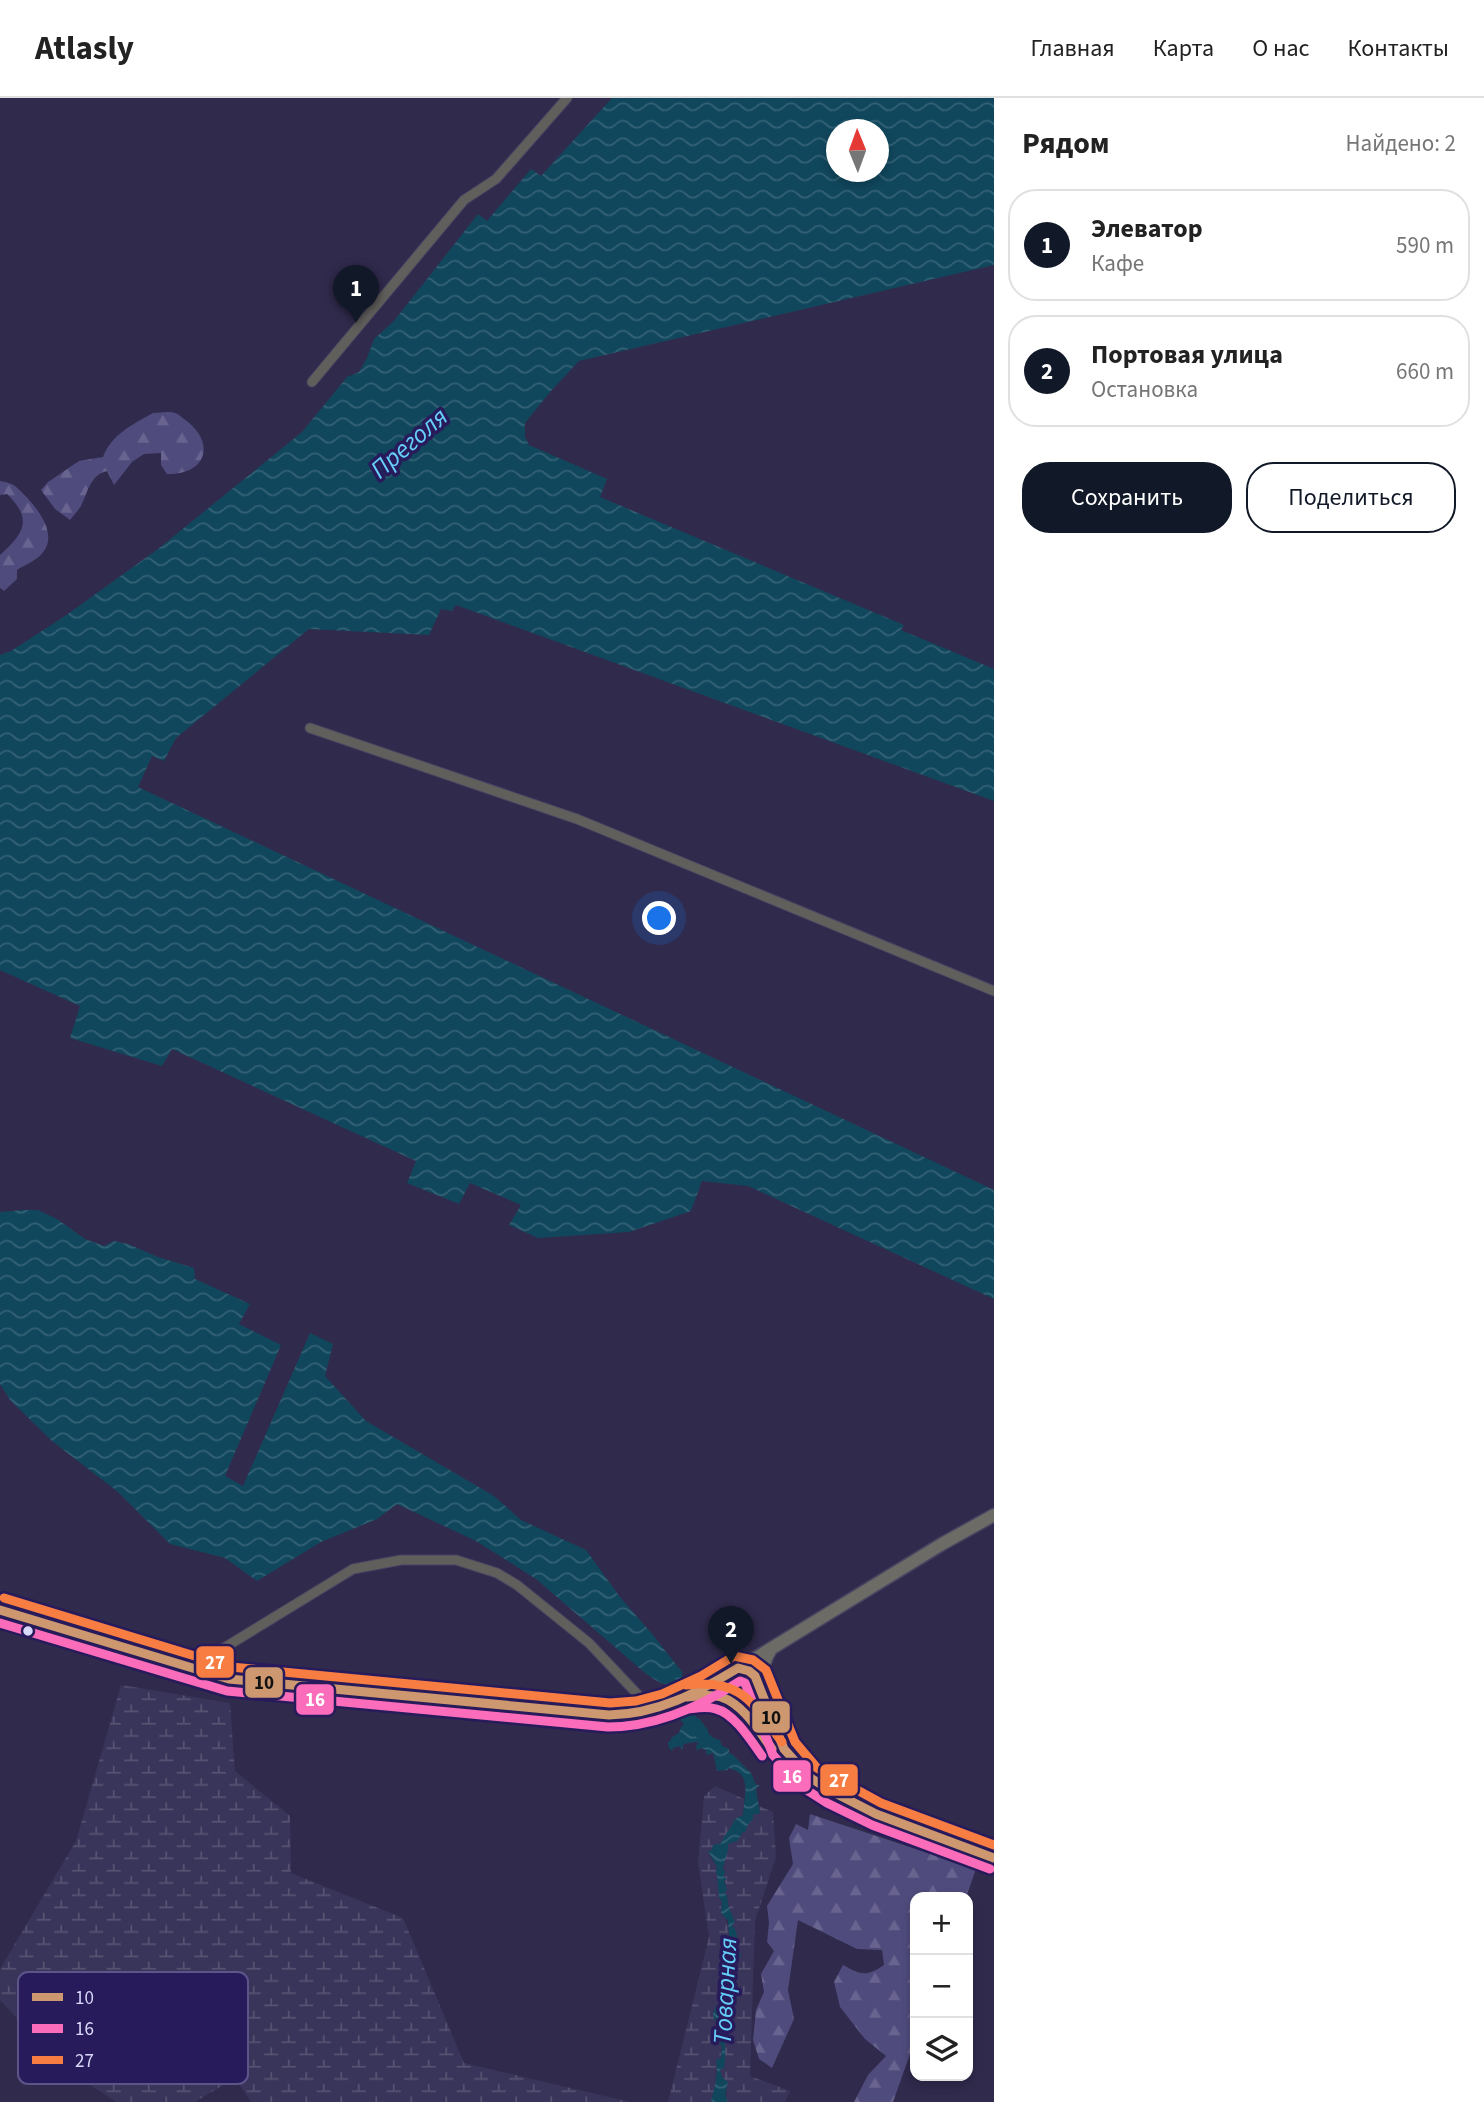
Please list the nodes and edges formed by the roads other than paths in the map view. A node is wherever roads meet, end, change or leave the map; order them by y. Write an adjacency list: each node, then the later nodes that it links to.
1 (567, 98): 2 (street)
2 (312, 382)
3 (310, 729): 4 (street)
4 (994, 991)
5 (994, 1515): 7 (main road)
6 (0, 1611): 9 (main road)
7 (772, 1648): 8 (main road); 11 (main road)
8 (738, 1668): 10 (main road); 11 (main road)
9 (211, 1672): 14 (main road); 14 (street)
10 (723, 1678): 12 (main road); 13 (main road)
11 (759, 1686): 13 (main road); 15 (main road)
12 (689, 1697): 13 (main road); 14 (main road)
13 (727, 1699): 16 (main road)
14 (661, 1707)
15 (994, 1858)
16 (994, 1867)

